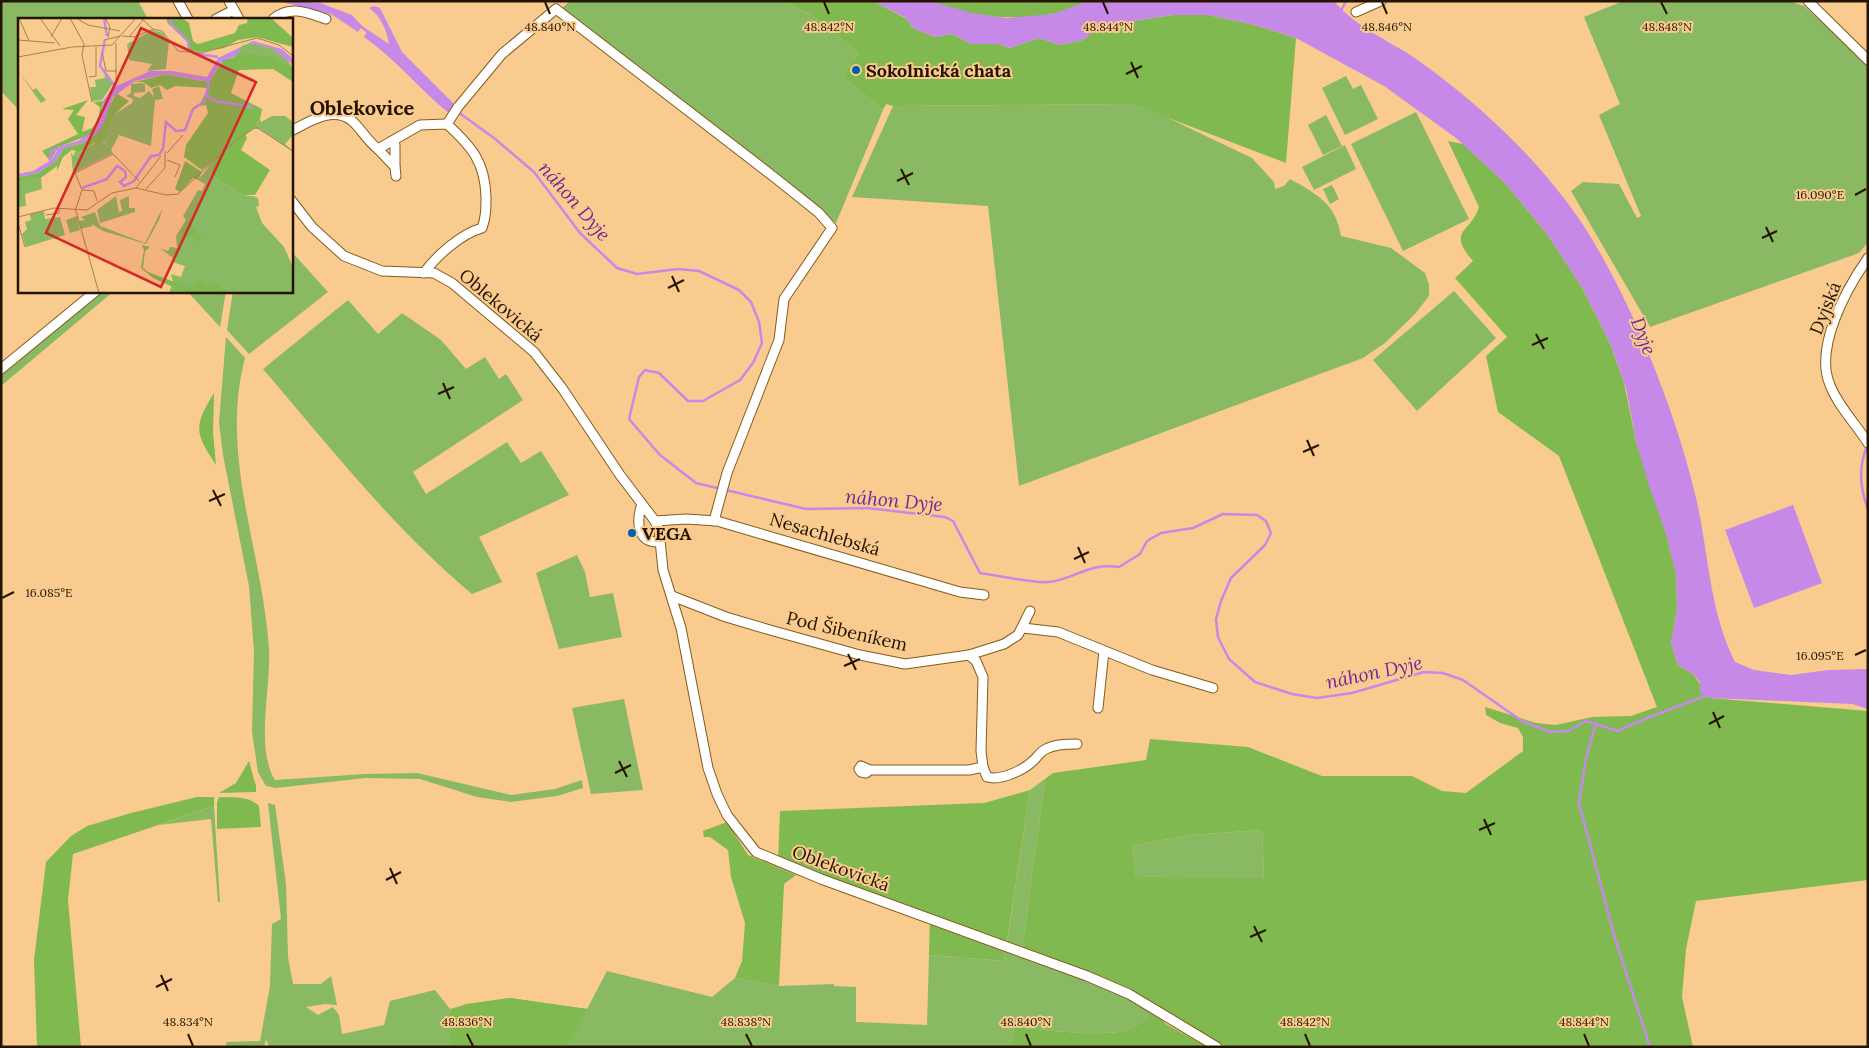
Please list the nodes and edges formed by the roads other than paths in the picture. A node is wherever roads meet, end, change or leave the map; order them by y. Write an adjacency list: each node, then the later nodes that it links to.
1 (178, 1): 7 (street)
2 (229, 1): 6 (street)
3 (1381, 1): 5 (street)
4 (1808, 1): 11 (street)
5 (1356, 12)
6 (236, 15): 8 (street)
7 (187, 18)
8 (221, 18)
9 (274, 18): 10 (street)
10 (326, 19)
11 (1868, 60)
12 (449, 120): 14 (street); 18 (street); 24 (street)
13 (292, 131): 15 (street)
14 (392, 141): 15 (street); 15 (street)
15 (378, 150)
16 (292, 201): 18 (street, Oblekovická)
17 (1868, 258): 21 (street, Dyjská)
18 (424, 273): 22 (street, Oblekovická)
19 (95, 292): 20 (street)
20 (1, 369)
21 (1868, 443)
22 (642, 504): 23 (street, Oblekovická); 25 (street)
23 (655, 521): 24 (street, Nesachlebská); 25 (street, Oblekovická)
24 (714, 521): 26 (street, Nesachlebská)
25 (659, 542): 27 (street, Oblekovická)
26 (984, 595)
27 (672, 596): 31 (street, Pod Šibeníkem); 37 (street, Oblekovická)
28 (1030, 611): 29 (street, Pod Šibeníkem)
29 (1023, 628): 30 (street); 31 (street, Pod Šibeníkem)
30 (1104, 650): 32 (street); 33 (street)
31 (969, 655): 35 (street)
32 (1213, 688)
33 (1098, 708)
34 (1077, 744): 35 (street)
35 (983, 767): 36 (street)
36 (870, 770)
37 (1217, 1047)

